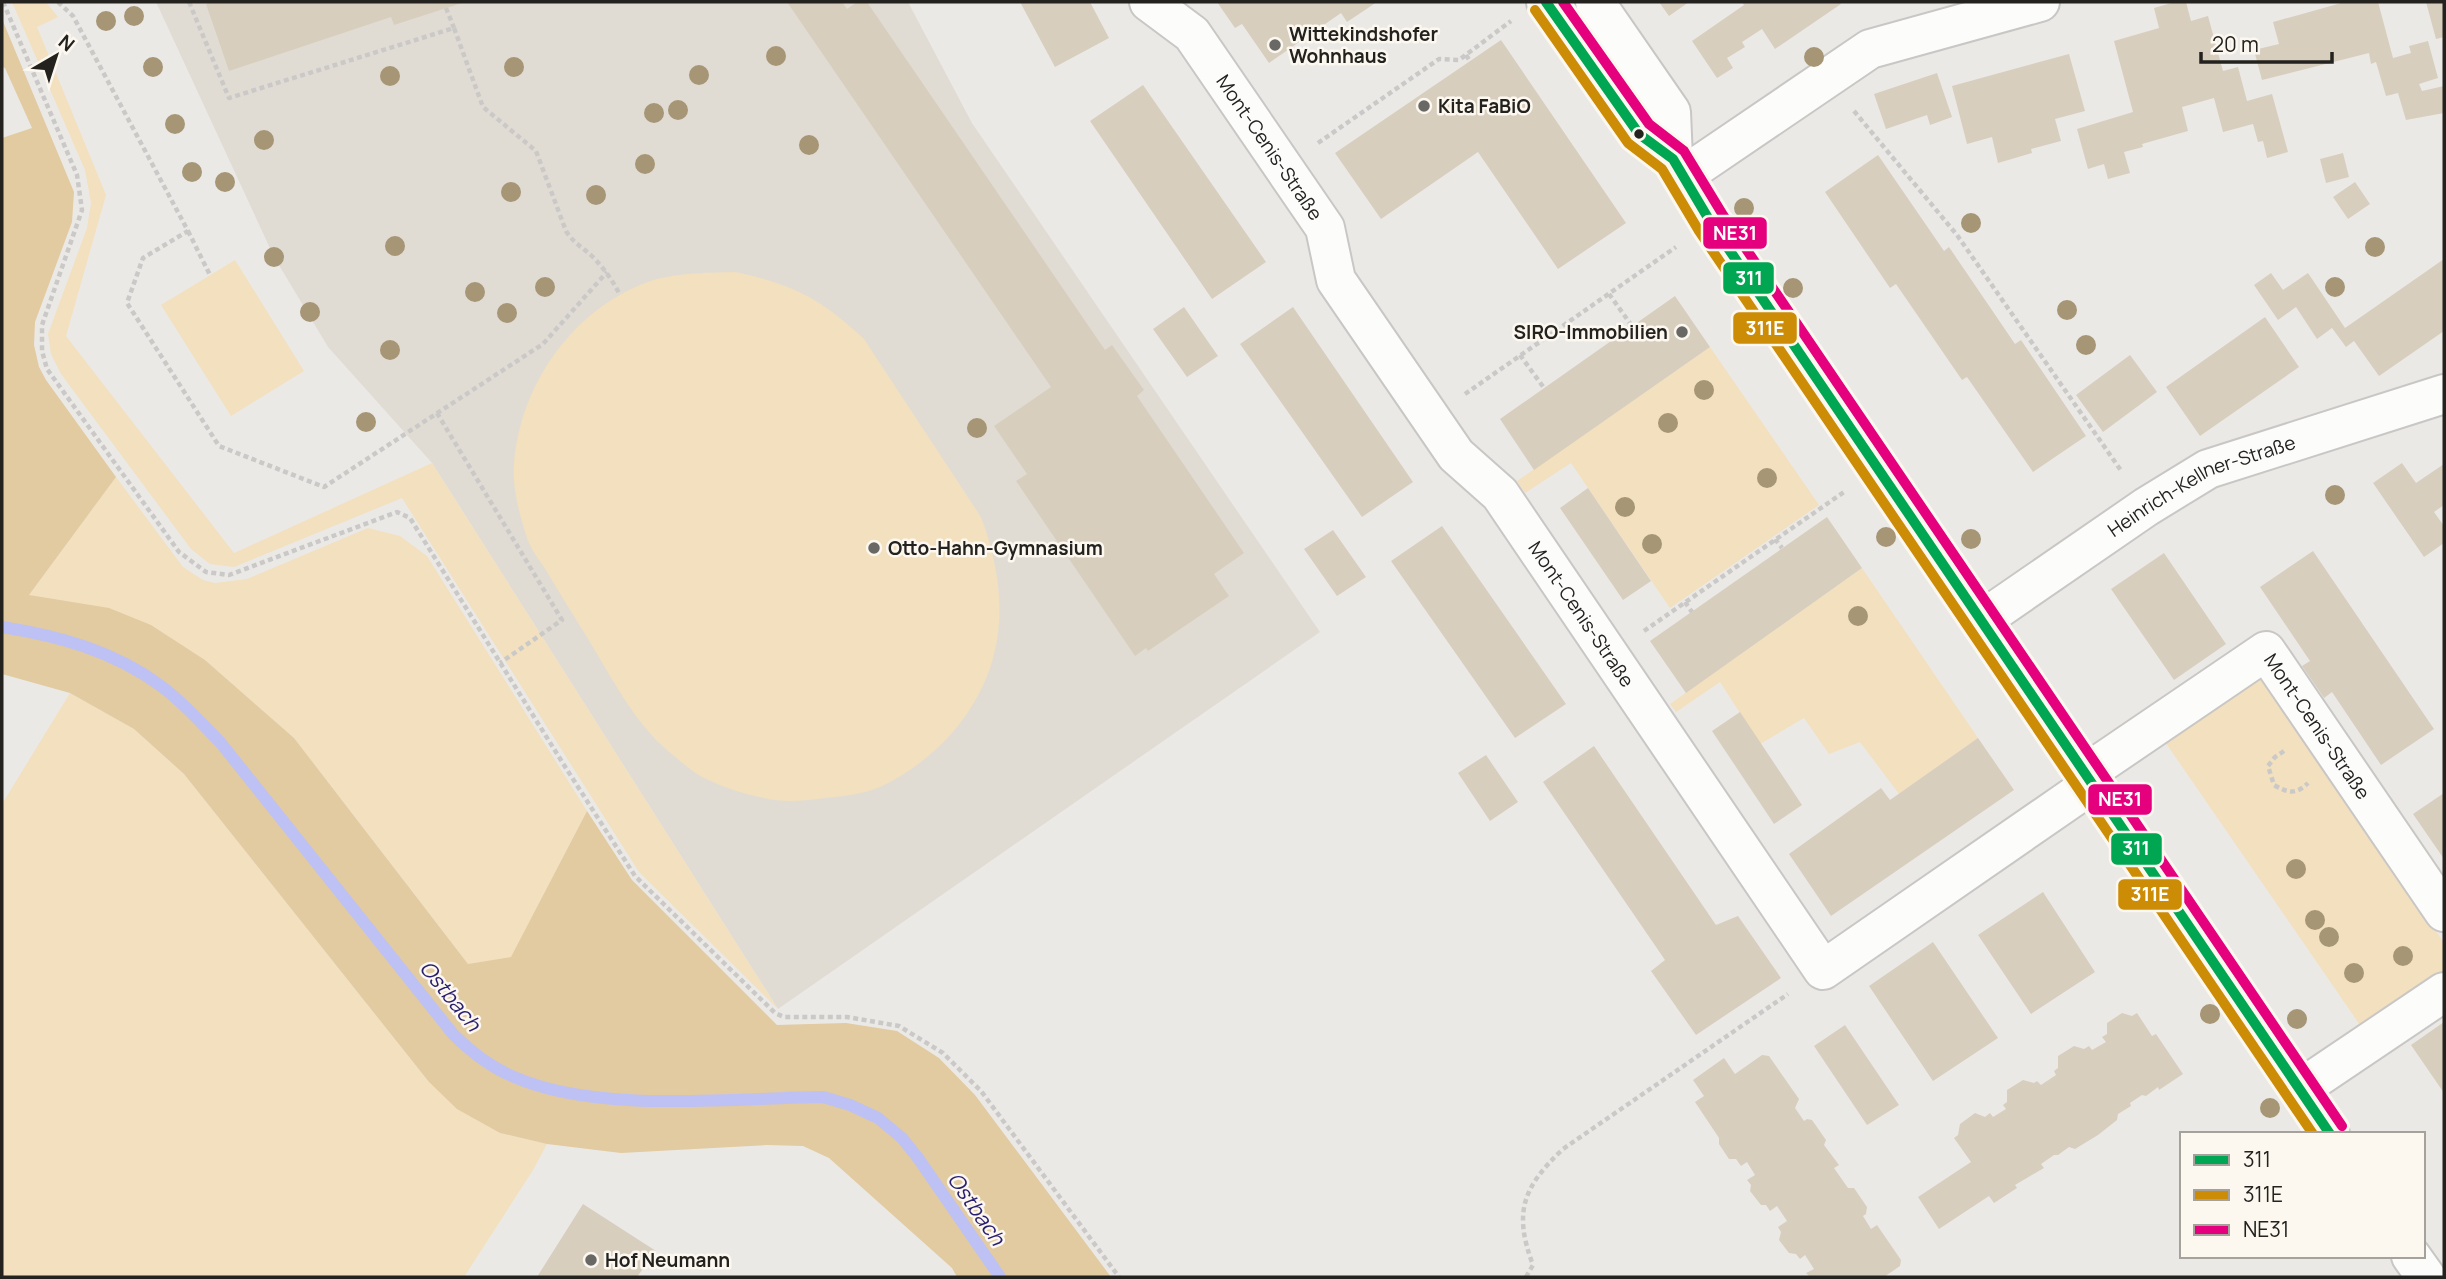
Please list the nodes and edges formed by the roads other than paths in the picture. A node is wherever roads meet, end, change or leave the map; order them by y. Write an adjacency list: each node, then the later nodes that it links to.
1 (1149, 2): 8 (street, Mont-Cenis-Straße)
2 (1546, 2): 5 (street)
3 (1595, 2): 5 (street)
4 (2040, 2): 5 (street)
5 (1678, 168): 7 (street)
6 (2444, 394): 7 (street, Heinrich-Kellner-Straße)
7 (1982, 620): 8 (street)
8 (2089, 779): 9 (street, Mont-Cenis-Straße); 11 (street)
9 (2444, 912)
10 (2444, 992): 11 (street)
11 (2300, 1089): 12 (street)
12 (2329, 1132)
13 (2413, 1258): 14 (street)
14 (2426, 1277)

